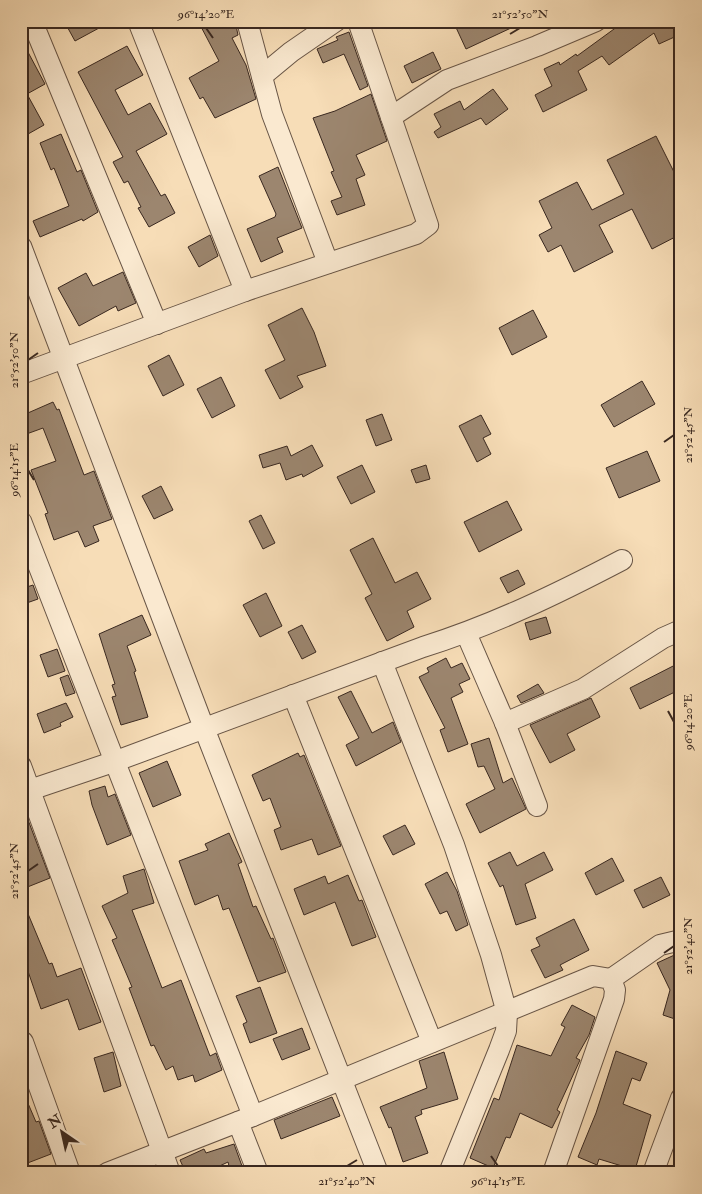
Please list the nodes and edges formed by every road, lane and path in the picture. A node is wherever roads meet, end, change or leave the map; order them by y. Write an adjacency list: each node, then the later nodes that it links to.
1 (32, 21): 12 (street)
2 (138, 21): 11 (street)
3 (247, 21): 7 (street)
4 (336, 21): 7 (street)
5 (358, 21): 8 (street)
6 (596, 21): 8 (street)
7 (262, 76): 10 (street)
8 (391, 117): 10 (street)
9 (21, 246): 13 (street)
10 (328, 264): 11 (street)
11 (245, 291): 12 (street)
12 (157, 324): 13 (street)
13 (64, 356): 14 (street); 22 (street)
14 (21, 374)
15 (21, 521): 23 (street)
16 (622, 560): 18 (street)
17 (681, 630): 21 (street)
18 (466, 633): 19 (street); 21 (street)
19 (382, 662): 20 (street); 29 (street)
20 (293, 695): 22 (street); 31 (street)
21 (505, 723): 26 (street)
22 (204, 728): 23 (street); 32 (street)
23 (116, 761): 25 (street); 34 (street)
24 (21, 766): 25 (street)
25 (26, 792): 35 (street)
26 (537, 806)
27 (681, 940): 28 (street)
28 (611, 979): 29 (street); 42 (street)
29 (507, 1013): 31 (street); 41 (street)
30 (23, 1042): 36 (street)
31 (432, 1042): 32 (street)
32 (341, 1080): 34 (street); 40 (street)
33 (681, 1098): 43 (street)
34 (246, 1119): 35 (street); 39 (street)
35 (162, 1152): 37 (street); 38 (street)
36 (70, 1173)
37 (106, 1173)
38 (170, 1173)
39 (258, 1173)
40 (378, 1173)
41 (449, 1173)
42 (553, 1173)
43 (652, 1173)

